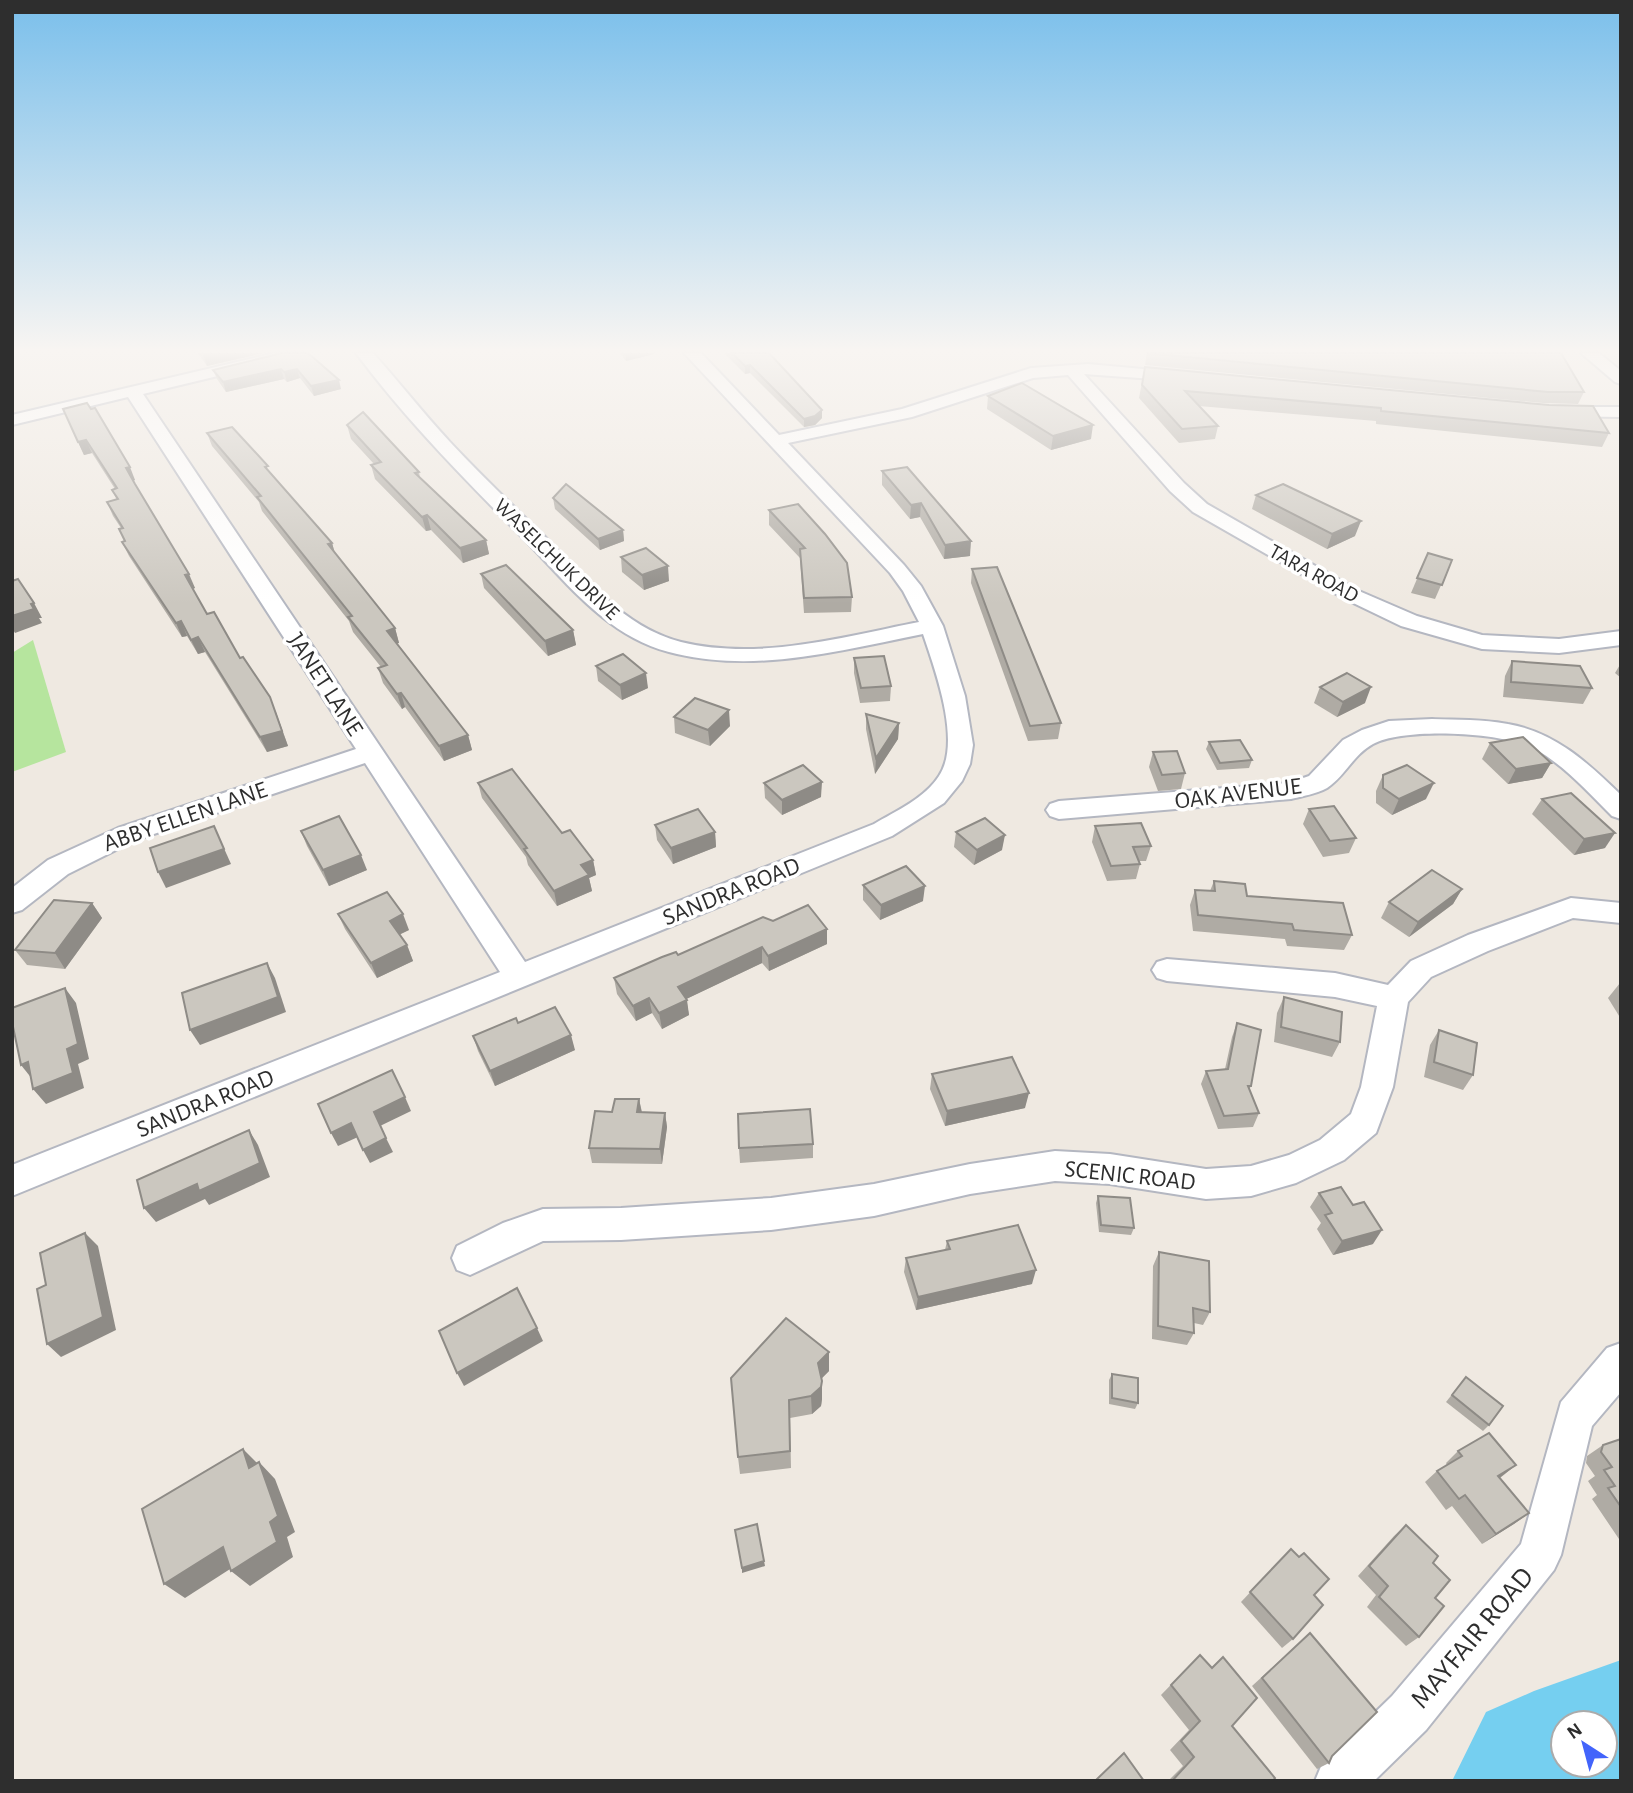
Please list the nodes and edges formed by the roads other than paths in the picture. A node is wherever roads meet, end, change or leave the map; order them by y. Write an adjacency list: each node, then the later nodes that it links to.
1 (163, 437): 9 (street, JANET LANE)
2 (436, 437): 7 (street, WASELCHUK DRIVE)
3 (770, 437): 6 (street, SANDRA ROAD)
4 (795, 437): 6 (street)
5 (1132, 437): 8 (street, TARA ROAD)
6 (774, 441): 7 (street, SANDRA ROAD)
7 (932, 626): 15 (street, SANDRA ROAD)
8 (1621, 638)
9 (371, 752): 12 (street, ABBY ELLEN LANE); 15 (street, JANET LANE)
10 (1059, 810): 11 (street, OAK AVENUE)
11 (1621, 810)
12 (12, 903)
13 (1621, 913): 16 (street)
14 (1167, 970): 16 (street)
15 (519, 976): 17 (street, SANDRA ROAD)
16 (1394, 998): 18 (street, SCENIC ROAD)
17 (12, 1181)
18 (470, 1258)
19 (1621, 1362): 20 (street, MAYFAIR ROAD)
20 (1339, 1781)

